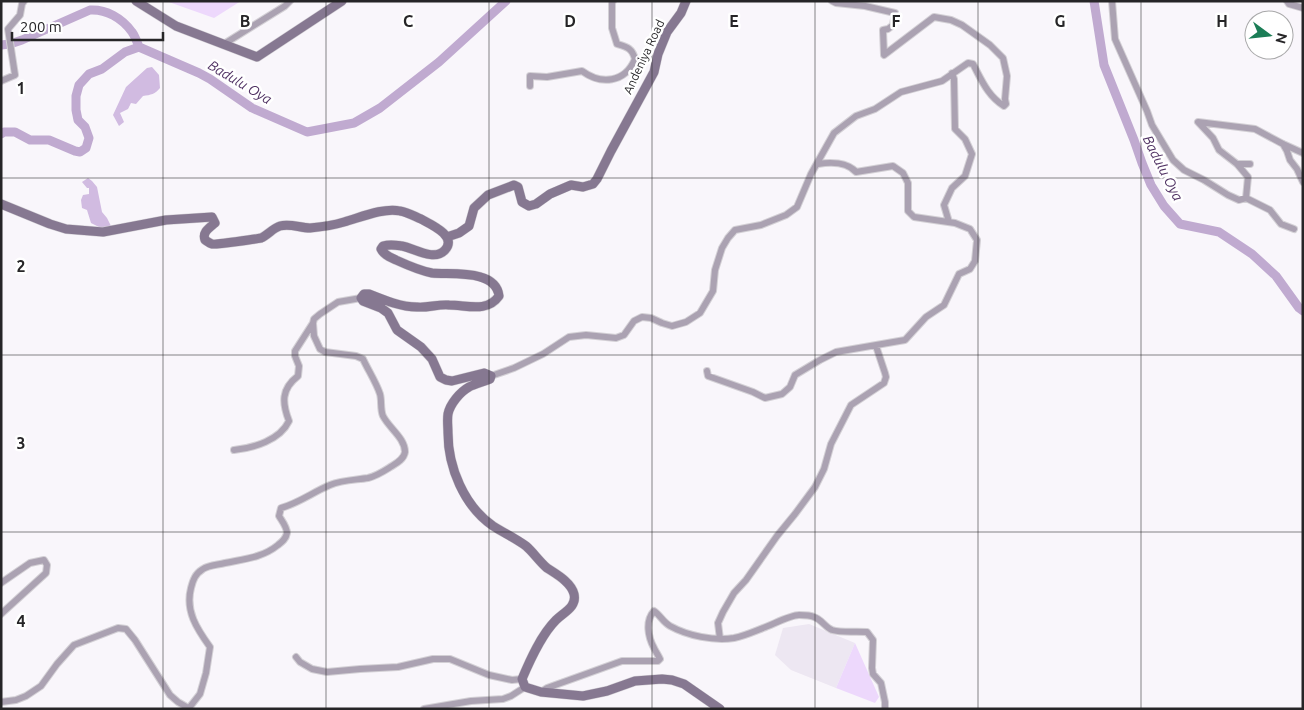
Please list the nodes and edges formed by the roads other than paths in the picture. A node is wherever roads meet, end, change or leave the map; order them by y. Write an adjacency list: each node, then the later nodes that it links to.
1 (24, 1): 13 (street)
2 (136, 1): 11 (street)
3 (290, 1): 11 (street)
4 (613, 1): 14 (street)
5 (686, 1): 25 (street, Andeniya Road)
6 (832, 1): 12 (street)
7 (1112, 1): 21 (street)
8 (1287, 1): 10 (street)
9 (337, 2): 11 (street)
10 (1303, 8)
11 (224, 44)
12 (952, 73): 17 (street); 23 (street)
13 (1, 82)
14 (530, 86)
15 (1283, 144): 16 (street); 18 (street); 20 (street)
16 (1303, 153)
17 (818, 164): 23 (street); 30 (street)
18 (1237, 164): 19 (street); 21 (street)
19 (1250, 164)
20 (1303, 182)
21 (1246, 198): 24 (street)
22 (1, 204): 25 (street)
23 (949, 222): 28 (street)
24 (1294, 229)
25 (447, 237): 26 (street)
26 (361, 298): 27 (street); 30 (street)
27 (313, 323): 31 (street); 39 (street)
28 (876, 346): 29 (street); 34 (street)
29 (707, 370)
30 (491, 376): 36 (street)
31 (234, 450)
32 (1, 583): 33 (street)
33 (1, 614)
34 (720, 639): 37 (street); 42 (street)
35 (296, 657): 36 (street)
36 (524, 683): 37 (street); 40 (street)
37 (541, 692): 41 (street)
38 (1, 702): 39 (street)
39 (189, 708)
40 (424, 709)
41 (720, 709)
42 (885, 709)

